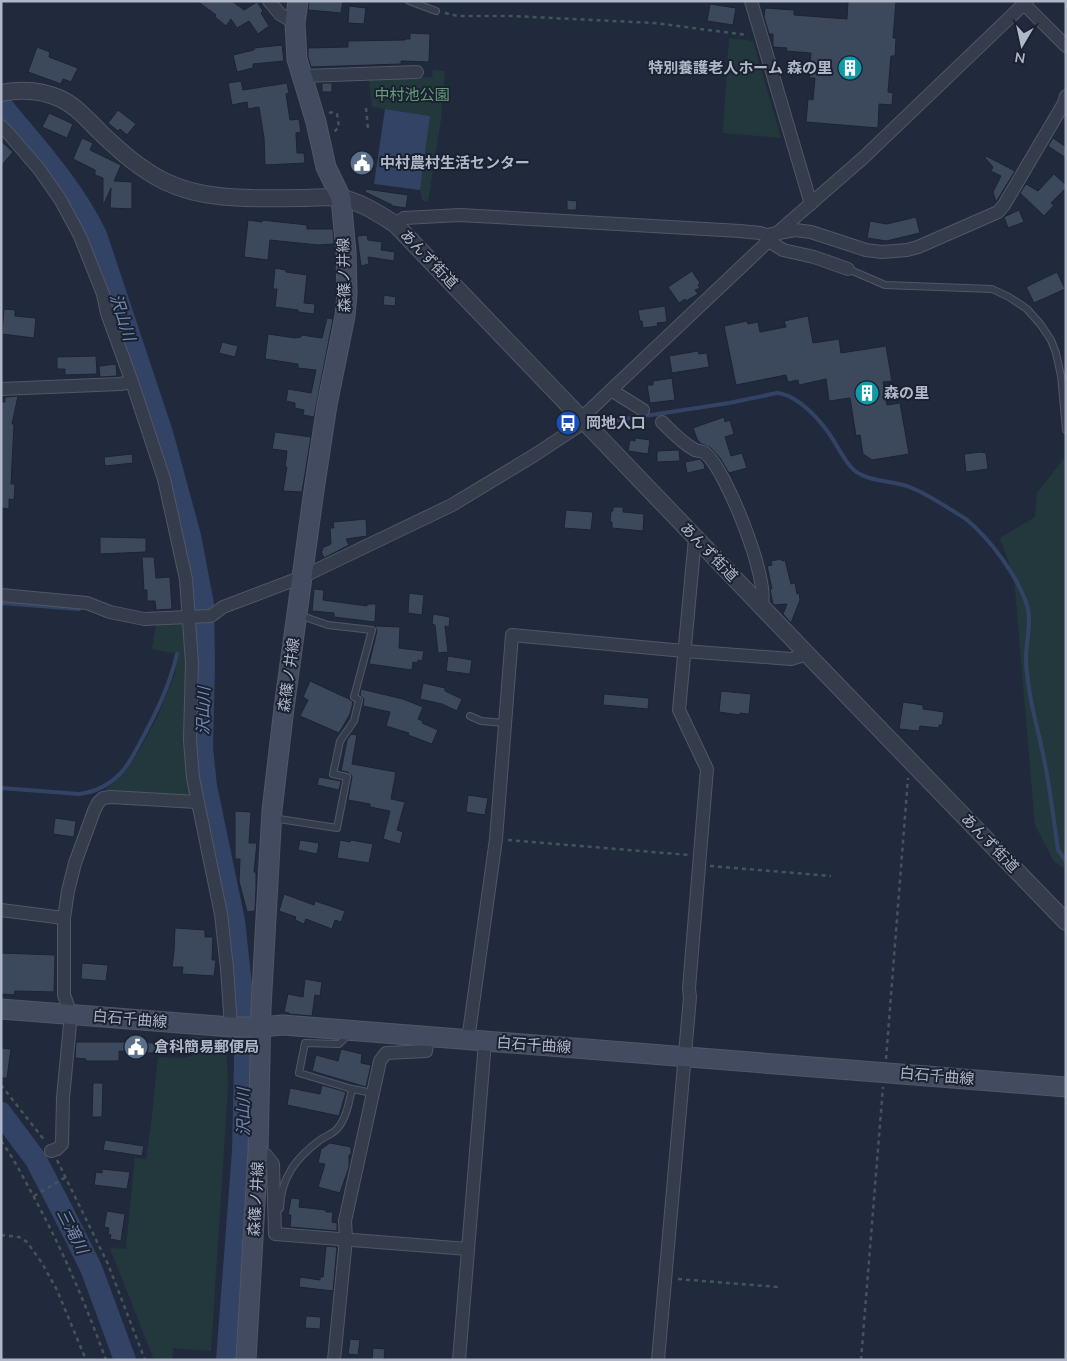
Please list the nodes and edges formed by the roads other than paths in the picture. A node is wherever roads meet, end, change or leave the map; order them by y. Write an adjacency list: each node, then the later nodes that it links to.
1 (269, 1): 7 (street)
2 (298, 1): 7 (main road, 森篠ノ井線)
3 (409, 1): 6 (lane)
4 (751, 1): 15 (street)
5 (1026, 3): 8 (street); 15 (street)
6 (436, 11)
7 (295, 23): 10 (main road, 森篠ノ井線)
8 (1066, 46)
9 (417, 72): 10 (street)
10 (303, 76): 14 (main road, 森篠ノ井線)
11 (4, 93): 14 (street, あんず街道)
12 (1066, 96): 17 (street)
13 (1, 126): 19 (street)
14 (341, 198): 16 (street, あんず街道); 27 (main road, 森篠ノ井線)
15 (811, 204): 17 (street)
16 (395, 224): 17 (street); 23 (street, あんず街道)
17 (773, 237): 18 (street); 21 (street)
18 (848, 269): 25 (lane)
19 (132, 382): 20 (street); 31 (street)
20 (1, 389)
21 (611, 390): 22 (street); 23 (street)
22 (643, 410)
23 (582, 420): 26 (street, あんず街道); 27 (street)
24 (662, 422): 29 (street)
25 (1066, 430)
26 (695, 538): 29 (street, あんず街道); 32 (street)
27 (302, 577): 30 (main road, 森篠ノ井線); 31 (street)
28 (1, 595): 31 (street)
29 (761, 606): 33 (street, あんず街道)
30 (297, 615): 37 (lane); 44 (main road, 森篠ノ井線)
31 (192, 616): 36 (street)
32 (684, 651): 33 (street); 35 (street); 48 (street)
33 (807, 654): 40 (street, あんず街道)
34 (470, 716): 35 (lane)
35 (505, 723): 47 (street)
36 (197, 802): 39 (street); 43 (street)
37 (279, 819)
38 (1, 910): 39 (street)
39 (64, 918): 42 (street)
40 (1066, 922)
41 (1, 1009): 42 (main road, 白石千曲線)
42 (71, 1014): 43 (main road, 白石千曲線); 52 (street)
43 (232, 1027): 44 (main road, 白石千曲線)
44 (259, 1027): 45 (main road, 白石千曲線); 53 (main road, 森篠ノ井線)
45 (351, 1030): 46 (main road, 白石千曲線); 50 (lane)
46 (428, 1037): 47 (main road, 白石千曲線); 51 (street)
47 (477, 1041): 48 (main road, 白石千曲線); 56 (street)
48 (684, 1055): 49 (main road, 白石千曲線); 60 (street)
49 (1066, 1087)
50 (352, 1089): 51 (lane); 54 (lane)
51 (372, 1093): 55 (street)
52 (51, 1151)
53 (258, 1152): 54 (street); 57 (main road, 森篠ノ井線)
54 (280, 1234): 55 (street)
55 (346, 1239): 56 (street); 58 (street)
56 (468, 1249): 59 (street)
57 (246, 1360)
58 (334, 1360)
59 (459, 1360)
60 (658, 1360)

